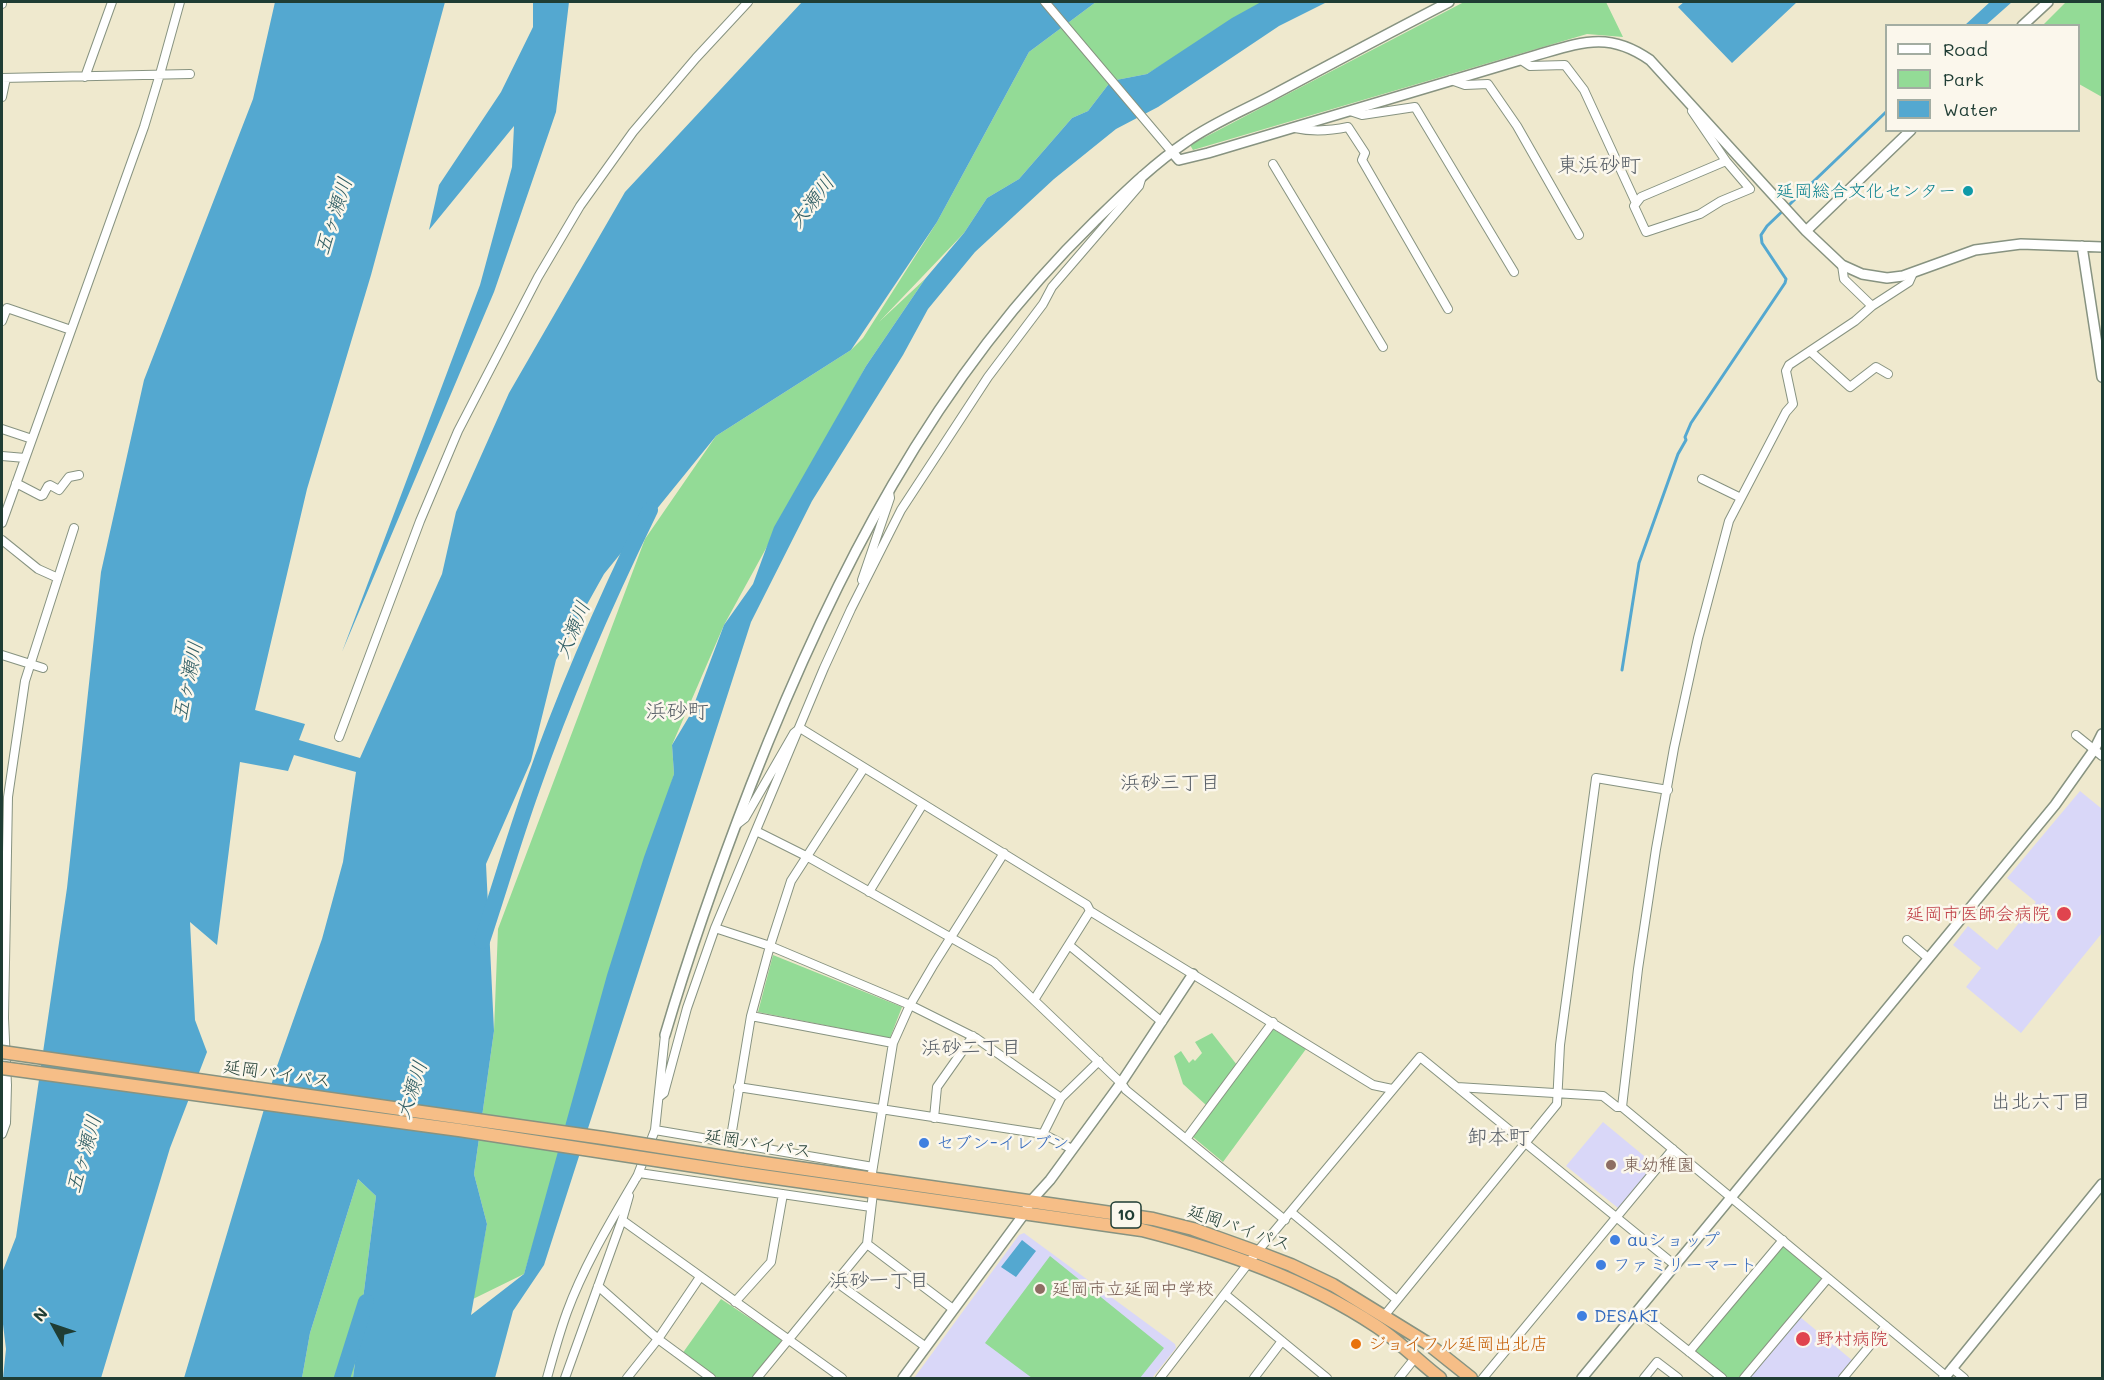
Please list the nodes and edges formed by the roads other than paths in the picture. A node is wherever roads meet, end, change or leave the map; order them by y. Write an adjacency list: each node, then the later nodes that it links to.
1 (112, 2): 11 (street)
2 (180, 2): 9 (street)
3 (748, 2): 59 (street)
4 (1044, 2): 19 (street)
5 (1449, 2): 19 (street)
6 (2048, 2): 7 (street)
7 (2024, 24)
8 (1521, 60): 13 (street); 14 (street); 23 (street)
9 (160, 74): 10 (street); 11 (street); 34 (street)
10 (190, 74)
11 (86, 77): 12 (street)
12 (4, 78): 15 (street)
13 (1451, 80): 16 (street); 25 (street)
14 (1674, 85): 20 (street); 24 (street)
15 (2, 97)
16 (1350, 111): 17 (street); 29 (street)
17 (1295, 128): 19 (street); 32 (street)
18 (1909, 132): 24 (street)
19 (1169, 149): 22 (street)
20 (1726, 160): 23 (street); 23 (street)
21 (1273, 164): 35 (street)
22 (1142, 176): 46 (street); 52 (street)
23 (1636, 203)
24 (1806, 231): 28 (street)
25 (1579, 236)
26 (2082, 246): 27 (street); 30 (street); 38 (street)
27 (2103, 247)
28 (1842, 265): 30 (street); 31 (street)
29 (1514, 272)
30 (1913, 273): 31 (street)
31 (1872, 306): 36 (street)
32 (1448, 309)
33 (2, 321): 34 (street)
34 (71, 330): 40 (street)
35 (1383, 346)
36 (1810, 351): 37 (street); 47 (street)
37 (1888, 374)
38 (2103, 376)
39 (2, 429): 40 (street)
40 (32, 439): 42 (street)
41 (2, 456): 42 (street)
42 (25, 458): 45 (street)
43 (79, 475): 45 (street)
44 (1702, 479): 47 (street)
45 (16, 483): 48 (street)
46 (888, 491): 52 (street); 65 (street)
47 (1741, 498): 63 (street)
48 (2, 523)
49 (74, 528): 51 (street)
50 (2, 540): 51 (street)
51 (58, 578): 54 (street)
52 (862, 587): 56 (street)
53 (2, 655): 54 (street)
54 (30, 665): 55 (street); 90 (street)
55 (43, 668)
56 (800, 728): 62 (street); 65 (street); 66 (street)
57 (2103, 734): 60 (street)
58 (2076, 735): 60 (street)
59 (339, 737)
60 (2094, 750): 61 (street); 76 (street)
61 (2103, 756)
62 (864, 768): 64 (street); 68 (street)
63 (1668, 790): 94 (street); 97 (street)
64 (923, 804): 67 (street); 69 (street)
65 (736, 825): 83 (street)
66 (756, 831): 68 (street); 71 (street)
67 (1004, 853): 70 (street); 72 (street)
68 (808, 857): 69 (street); 75 (street)
69 (869, 892): 72 (street)
70 (1090, 911): 74 (street); 77 (street)
71 (715, 928): 75 (street); 95 (street)
72 (951, 937): 78 (street); 79 (street)
73 (1907, 940): 76 (street)
74 (1069, 945): 78 (street); 81 (street)
75 (770, 946): 79 (street); 80 (street)
76 (1928, 958): 114 (street)
77 (1193, 974): 81 (street); 82 (street)
78 (1034, 1000): 87 (street)
79 (910, 1005): 84 (street); 85 (street)
80 (751, 1016): 85 (street); 91 (street)
81 (1162, 1022): 89 (street)
82 (1273, 1022): 93 (street); 103 (street)
83 (665, 1035): 95 (street)
84 (973, 1036): 96 (street); 99 (street)
85 (893, 1043): 98 (street)
86 (2, 1052): 108 (highway, 延岡バイパス / 10, bridge)
87 (1099, 1061): 89 (street); 96 (street)
88 (2, 1068): 108 (highway, 延岡バイパス / 10, bridge)
89 (1121, 1083): 103 (street); 106 (street)
90 (4, 1085): 101 (street)
91 (738, 1087): 98 (street); 104 (street)
92 (1456, 1088): 93 (street); 94 (street); 105 (street)
93 (1392, 1089): 117 (street)
94 (1558, 1093): 97 (street); 105 (street)
95 (658, 1097): 100 (street)
96 (1061, 1098): 102 (street)
97 (1622, 1107): 107 (street)
98 (884, 1110): 99 (street); 110 (street)
99 (934, 1118): 102 (street)
100 (655, 1130): 104 (street); 109 (street)
101 (2, 1134)
102 (1043, 1134): 106 (street)
103 (1186, 1139): 121 (street)
104 (730, 1143): 110 (street)
105 (1525, 1143): 119 (street); 131 (street)
106 (1072, 1149): 115 (street)
107 (1673, 1149): 114 (street); 119 (street)
108 (742, 1167): 110 (highway, 延岡バイパス / 10); 112 (highway, 延岡バイパス / 10)
109 (639, 1173): 113 (street); 120 (street); 144 (street)
110 (872, 1173): 115 (highway, 延岡バイパス / 10)
111 (2103, 1184): 143 (street)
112 (873, 1193): 116 (street); 118 (highway, 延岡バイパス / 10)
113 (783, 1194): 116 (street); 132 (street)
114 (1732, 1198): 122 (street); 125 (street)
115 (1030, 1202): 118 (street); 124 (highway, 延岡バイパス / 10)
116 (871, 1207): 123 (street)
117 (1291, 1212): 121 (street); 131 (street)
118 (1024, 1214): 124 (highway, 延岡バイパス / 10); 133 (street)
119 (1616, 1217): 125 (street); 157 (street)
120 (622, 1220): 126 (street); 129 (street)
121 (1285, 1220): 124 (street)
122 (1783, 1240): 127 (street); 141 (street)
123 (867, 1244): 128 (street); 133 (street)
124 (1253, 1257): 130 (street); 135 (highway, 延岡バイパス / 10); 142 (highway, 延岡バイパス / 10)
125 (1676, 1266): 134 (street)
126 (700, 1278): 132 (street); 137 (street)
127 (1828, 1278): 136 (street); 162 (street)
128 (836, 1282): 138 (street); 140 (street)
129 (598, 1286): 137 (street); 145 (street)
130 (1226, 1295): 139 (street); 151 (street)
131 (1397, 1300): 135 (street)
132 (735, 1302): 138 (street)
133 (953, 1310): 140 (street)
134 (1638, 1311): 141 (street); 158 (street)
135 (1384, 1316): 156 (highway, 延岡バイパス / 10)
136 (1886, 1326): 143 (street); 163 (street)
137 (658, 1339): 146 (street); 147 (street)
138 (788, 1341): 148 (street); 149 (street)
139 (1282, 1341): 152 (street); 153 (street)
140 (926, 1347): 150 (street)
141 (1689, 1352): 161 (street)
142 (1415, 1359): 154 (street); 155 (highway, 延岡バイパス / 10)
143 (1947, 1374): 164 (street)
144 (547, 1378)
145 (565, 1378)
146 (627, 1378)
147 (711, 1378)
148 (757, 1378)
149 (839, 1378)
150 (903, 1378)
151 (1160, 1378)
152 (1254, 1378)
153 (1327, 1378)
154 (1399, 1378)
155 (1440, 1378)
156 (1471, 1378)
157 (1483, 1378)
158 (1582, 1378)
159 (1644, 1378): 160 (street)
160 (1678, 1378)
161 (1722, 1378)
162 (1744, 1378)
163 (1843, 1378)
164 (1964, 1378)

